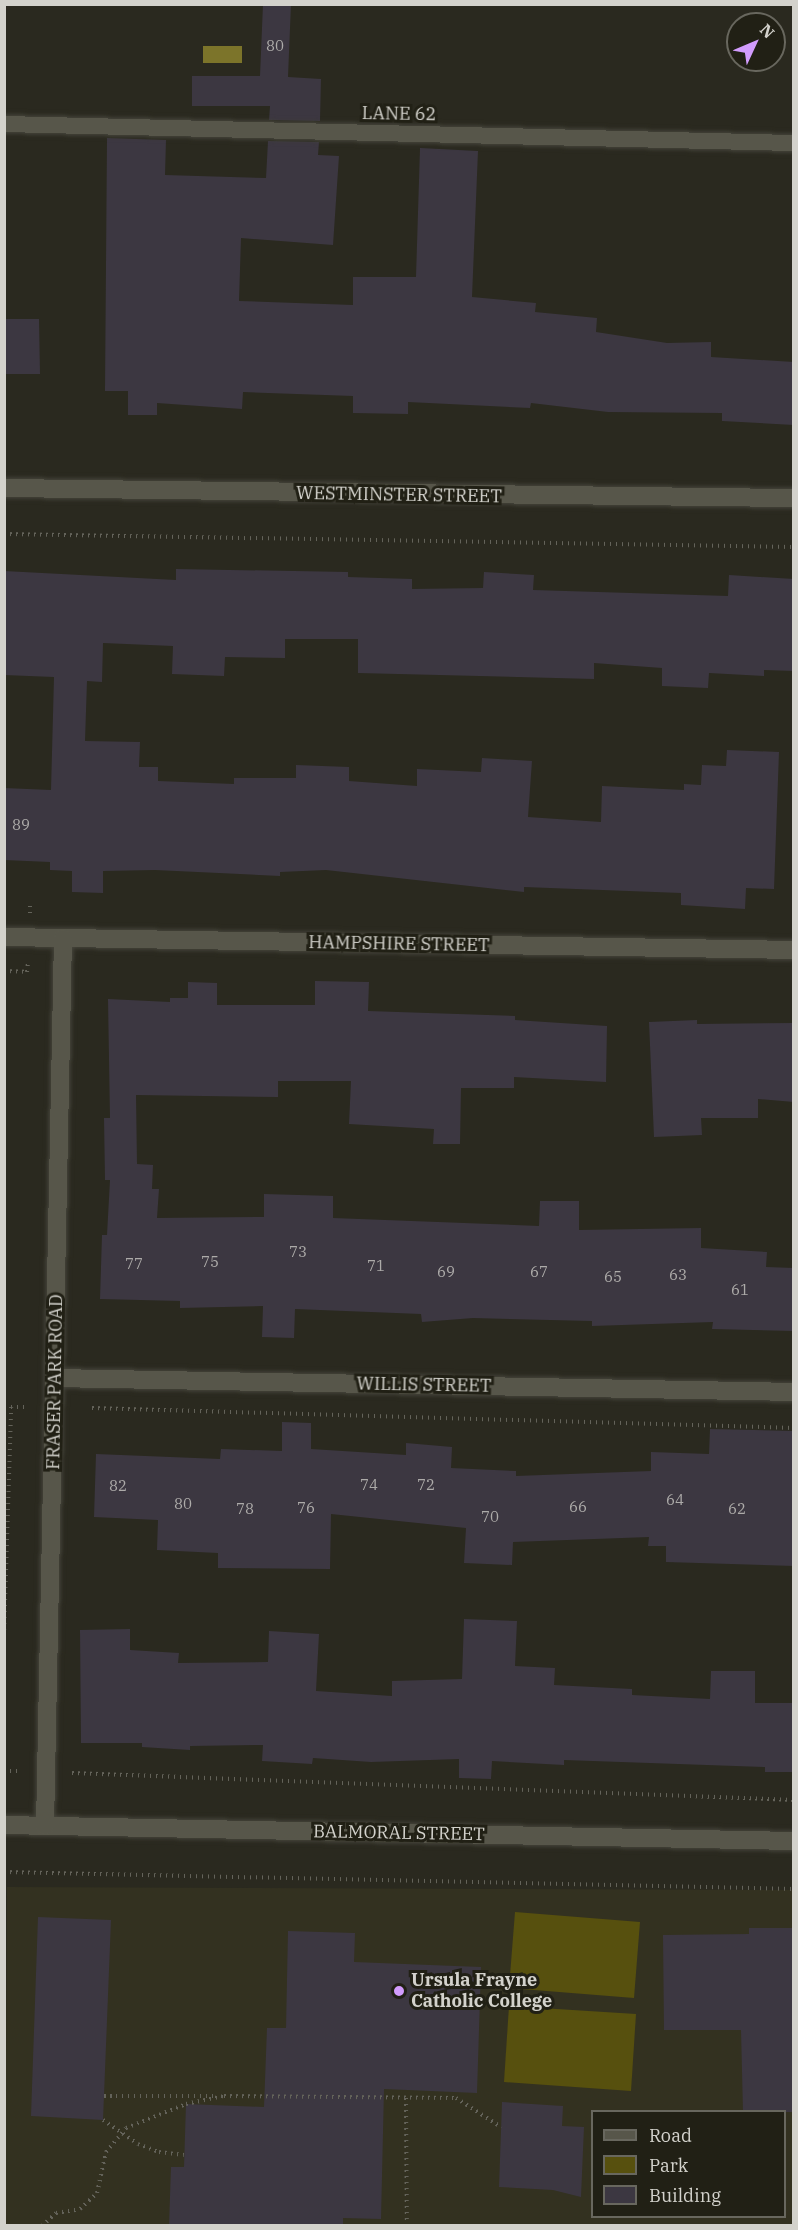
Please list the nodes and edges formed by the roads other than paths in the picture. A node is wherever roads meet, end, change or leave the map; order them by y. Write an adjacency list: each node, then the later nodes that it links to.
1 (4, 124): 2 (lane, LANE 62)
2 (794, 143)
3 (4, 488): 4 (street, WESTMINSTER STREET)
4 (793, 498)
5 (4, 937): 6 (street, HAMPSHIRE STREET)
6 (63, 938): 7 (street, HAMPSHIRE STREET); 8 (street, FRASER PARK ROAD)
7 (794, 950)
8 (54, 1378): 9 (street, WILLIS STREET); 11 (street, FRASER PARK ROAD)
9 (794, 1392)
10 (4, 1825): 11 (street, BALMORAL STREET)
11 (45, 1826): 12 (street, BALMORAL STREET)
12 (794, 1841)

